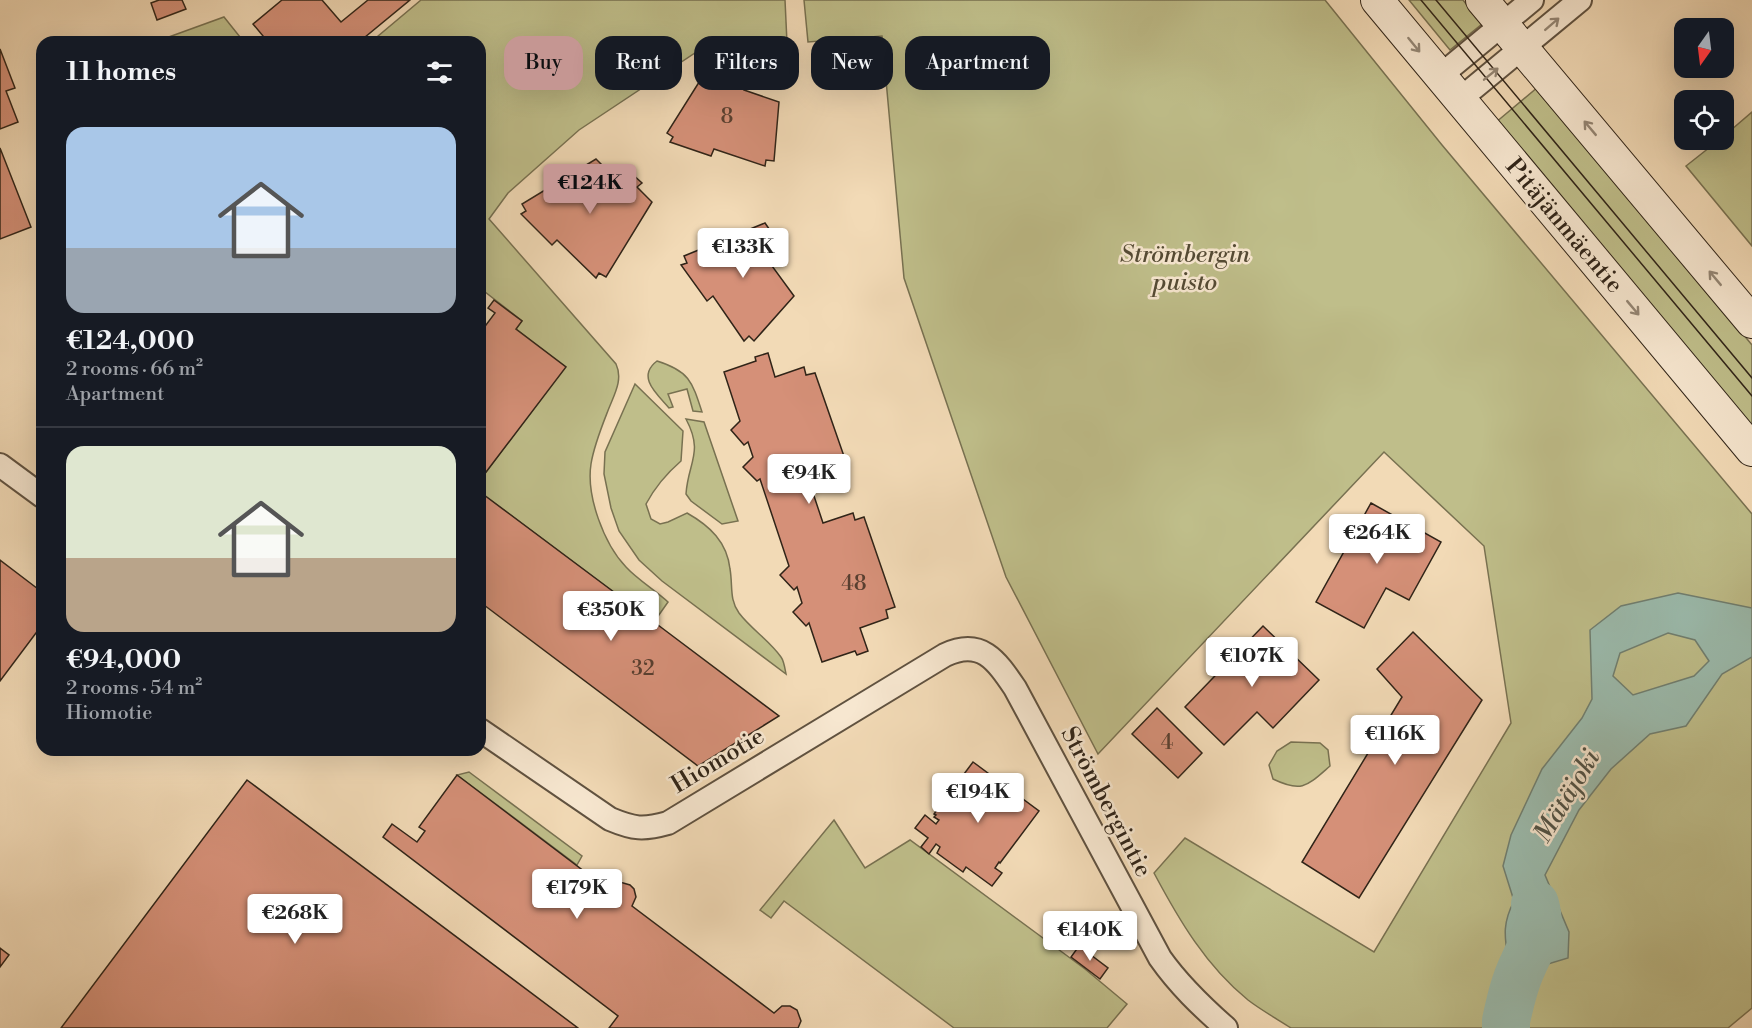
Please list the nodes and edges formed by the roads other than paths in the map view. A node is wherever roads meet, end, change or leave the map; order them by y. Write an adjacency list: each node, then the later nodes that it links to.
1 (1377, 0): 7 (main road, Pitäjänmäentie, one-way to 7)
2 (1482, 0): 5 (main road)
3 (1532, 0): 5 (street)
4 (1580, 0): 6 (street, one-way to 4)
5 (1502, 25): 6 (main road); 7 (street)
6 (1523, 48): 8 (street, one-way to 6); 9 (main road, one-way to 6)
7 (1440, 76): 8 (main road, Pitäjänmäentie)
8 (1459, 100): 10 (main road, Pitäjänmäentie, one-way to 10)
9 (1752, 322)
10 (1752, 450)
11 (0, 465): 12 (street)
12 (36, 492)
13 (986, 654): 14 (street, Hiomotie); 15 (street, Strömbergintie)
14 (486, 734)
15 (1226, 1028)

